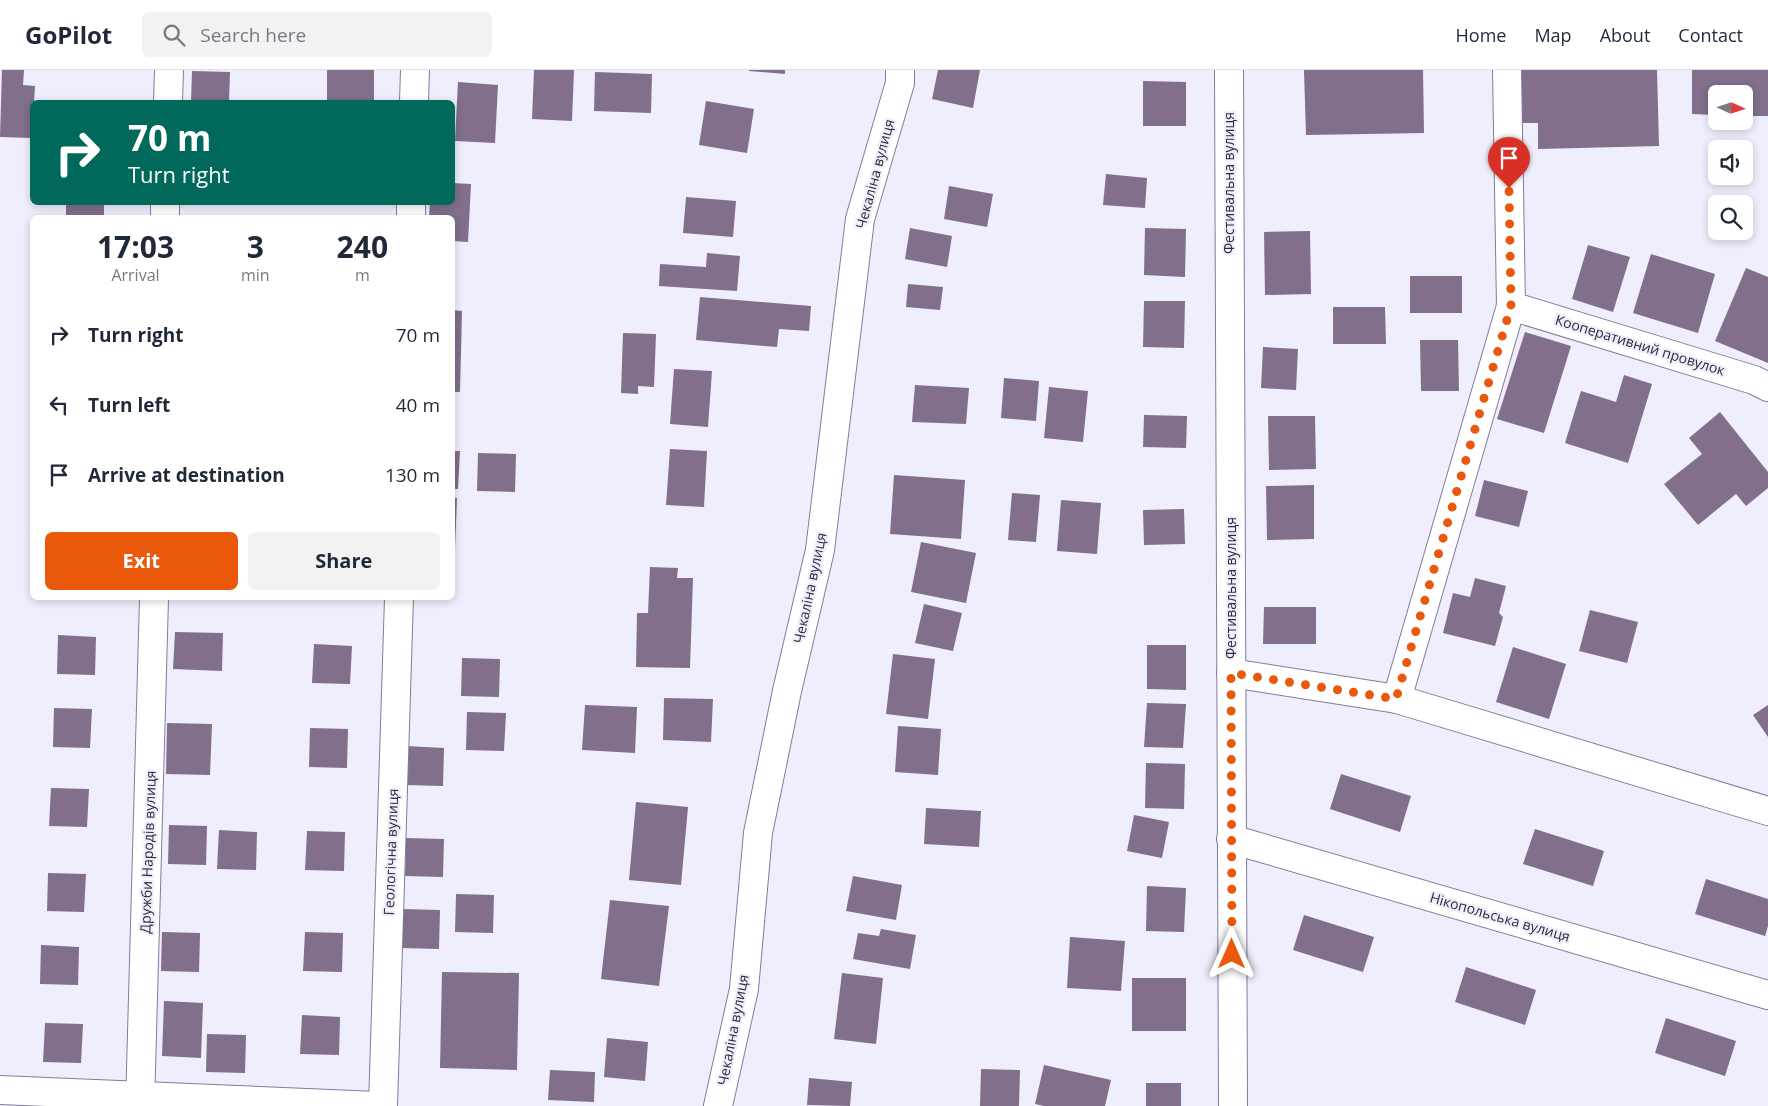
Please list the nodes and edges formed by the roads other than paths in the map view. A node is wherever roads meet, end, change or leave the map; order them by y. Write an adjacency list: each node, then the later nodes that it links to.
1 (169, 70): 6 (street)
2 (415, 70): 7 (street)
3 (900, 70): 21 (street, Чекаліна вулиця)
4 (1229, 70): 12 (street, Фестивальна вулиця)
5 (1507, 70): 8 (street)
6 (168, 100)
7 (414, 100)
8 (1511, 306): 9 (street, Кооперативний провулок); 13 (street)
9 (1768, 387)
10 (154, 600): 18 (street, Дружби Народів вулиця)
11 (399, 600): 20 (street, Геологічна вулиця)
12 (1231, 673): 13 (street); 15 (street, Фестивальна вулиця)
13 (1396, 699): 14 (street)
14 (1768, 811)
15 (1231, 839): 16 (street, Нікопольська вулиця); 22 (street, Фестивальна вулиця)
16 (1768, 995)
17 (0, 1090): 18 (street)
18 (141, 1100): 19 (street)
19 (377, 1106)
20 (383, 1106)
21 (718, 1106)
22 (1233, 1106)

